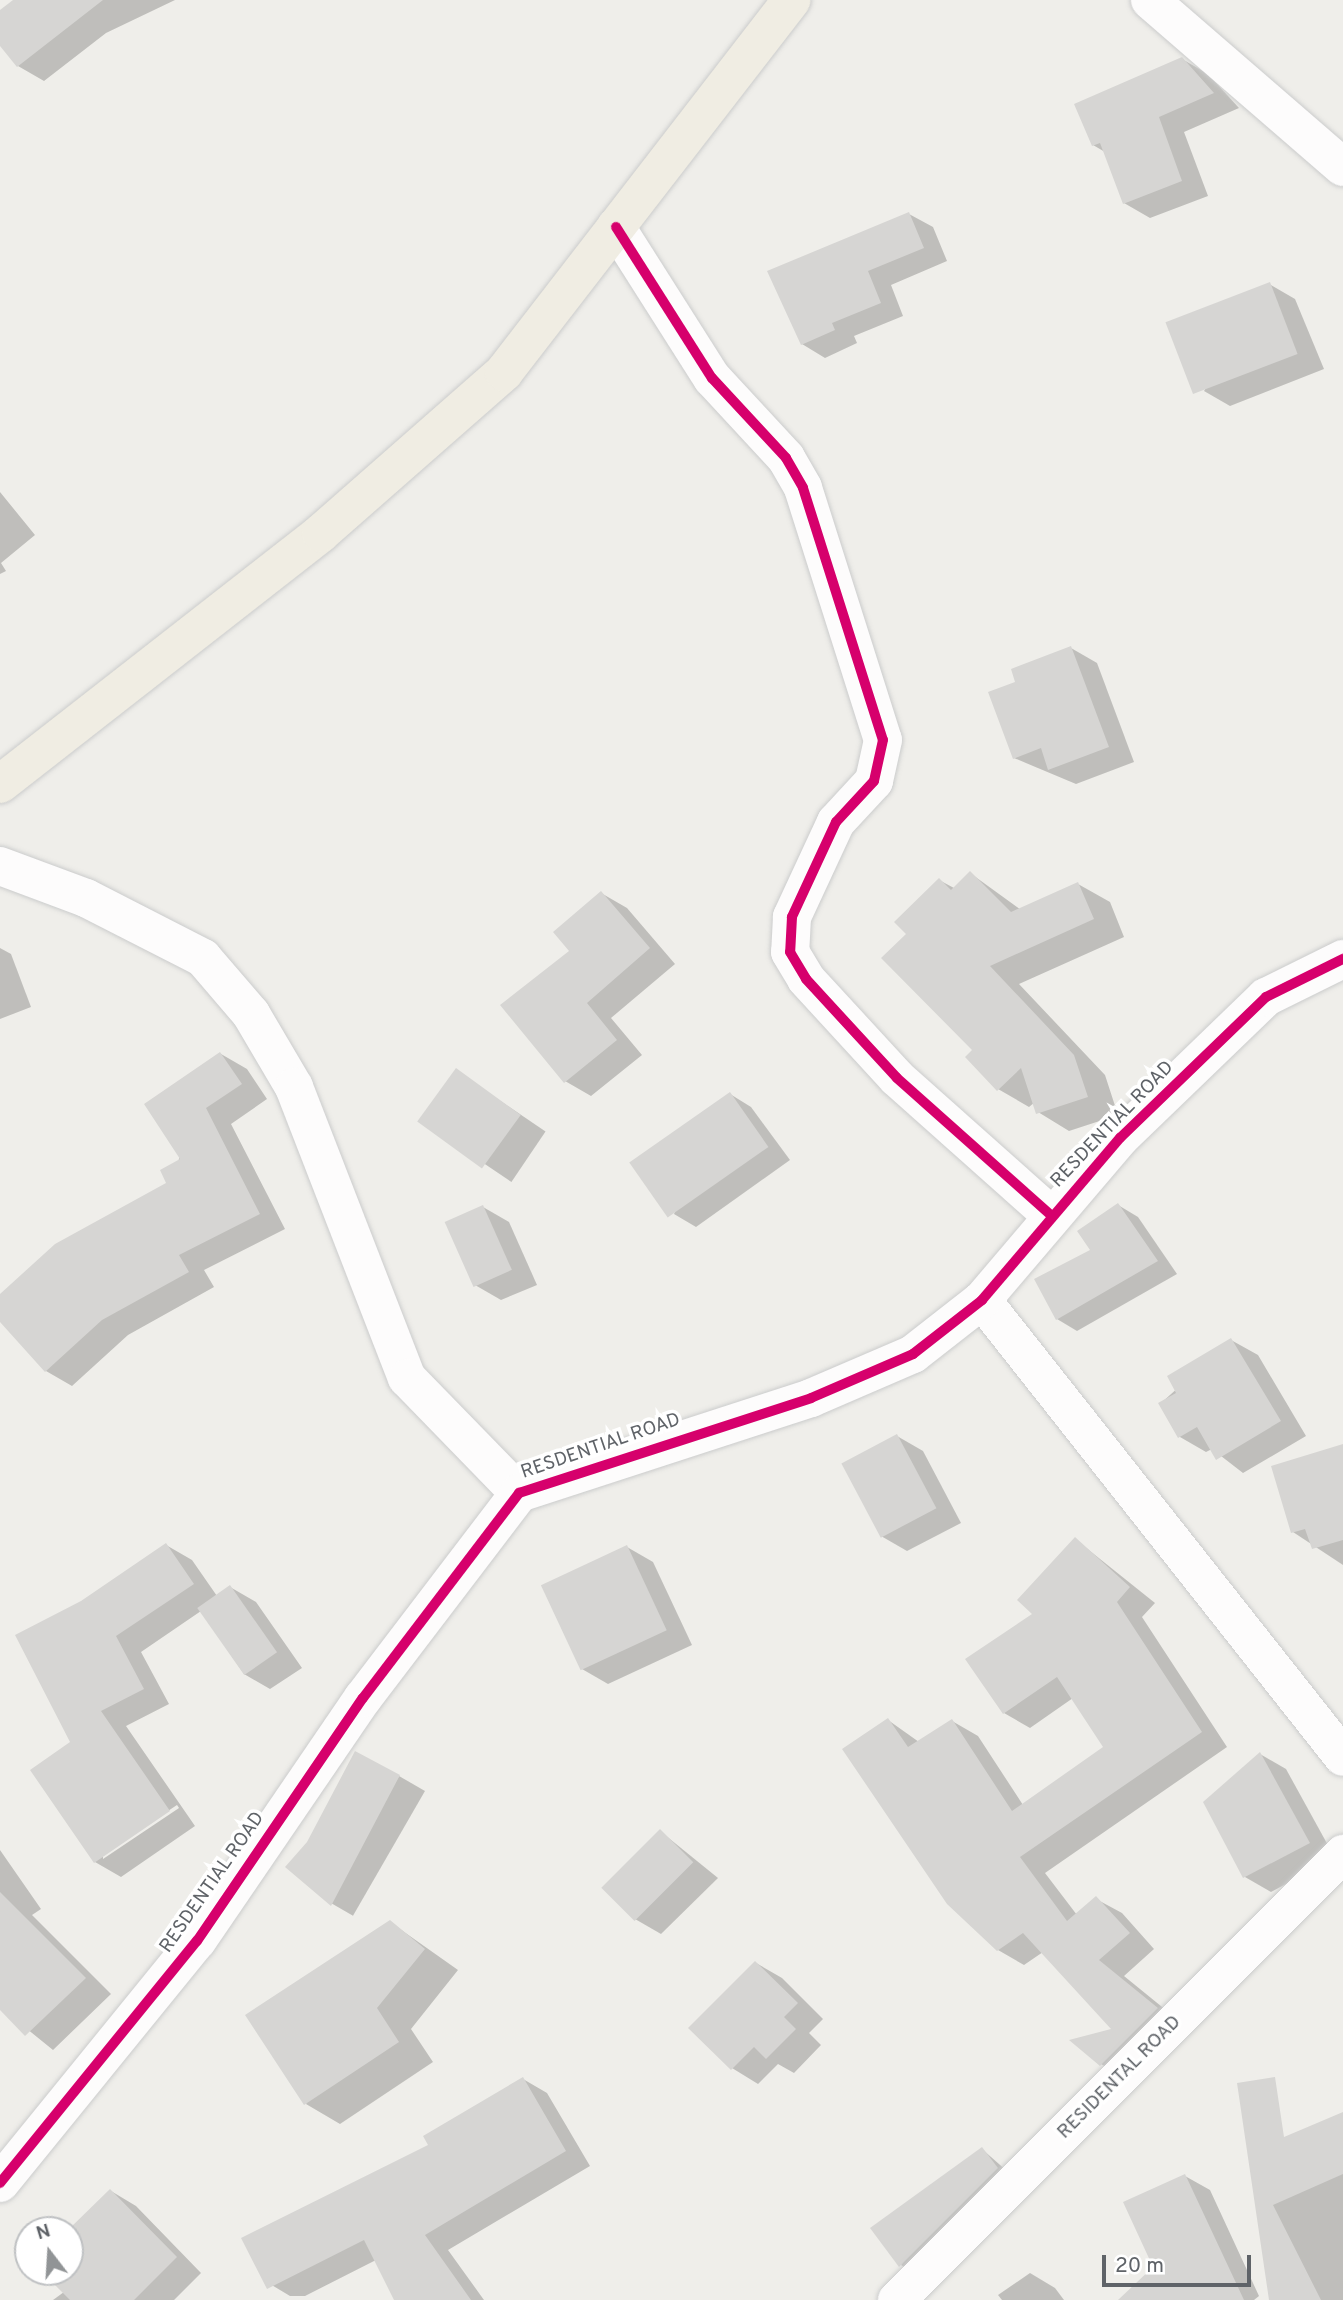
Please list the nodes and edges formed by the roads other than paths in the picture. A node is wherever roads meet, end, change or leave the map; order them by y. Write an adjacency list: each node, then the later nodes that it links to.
1 (791, 0): 4 (highway)
2 (1150, 0): 3 (street)
3 (1343, 167)
4 (616, 227): 5 (highway); 8 (street)
5 (0, 784)
6 (0, 866): 10 (street)
7 (1343, 959): 8 (street, RESDENTIAL ROAD)
8 (1051, 1215): 9 (street, RESDENTIAL ROAD)
9 (982, 1300): 10 (street, RESDENTIAL ROAD); 11 (street)
10 (519, 1493): 13 (street, RESDENTIAL ROAD)
11 (1343, 1757)
12 (1343, 1854): 14 (street, RESIDENTAL ROAD)
13 (0, 2183)
14 (897, 2300)

